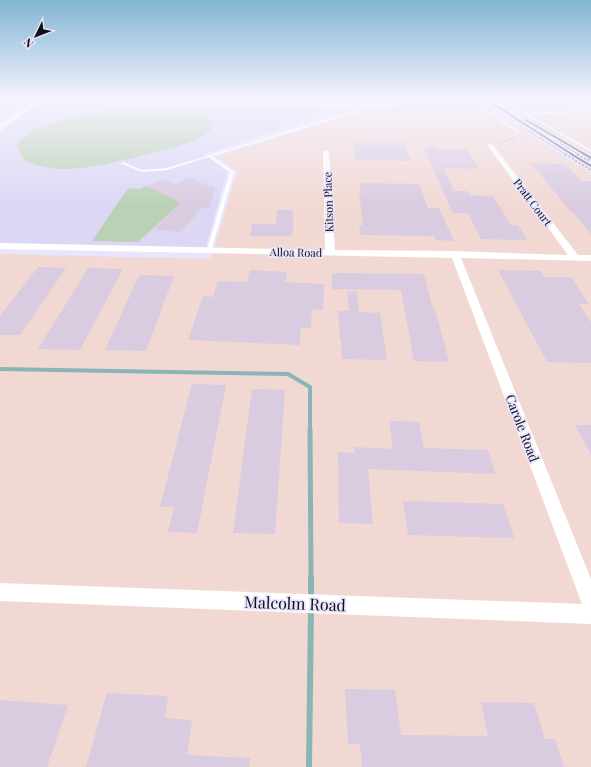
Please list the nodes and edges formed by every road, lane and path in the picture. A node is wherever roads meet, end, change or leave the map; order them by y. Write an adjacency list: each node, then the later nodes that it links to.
1 (276, 136): 9 (lane)
2 (536, 136): 12 (path)
3 (565, 136): 6 (lane)
4 (517, 137): 5 (path)
5 (490, 145): 17 (street, Pratt Court)
6 (591, 151)
7 (326, 152): 15 (street, Kitson Place)
8 (579, 155): 10 (path)
9 (210, 156): 11 (lane); 14 (lane)
10 (591, 160)
11 (122, 163)
12 (591, 170)
13 (0, 246): 14 (street, Alloa Road)
14 (209, 250): 15 (street, Alloa Road)
15 (330, 252): 16 (street, Alloa Road)
16 (455, 254): 17 (street, Alloa Road); 20 (street, Carole Road)
17 (575, 258): 18 (street, Alloa Road)
18 (591, 258)
19 (0, 592): 21 (street, Malcolm Road)
20 (591, 602)
21 (591, 614)

